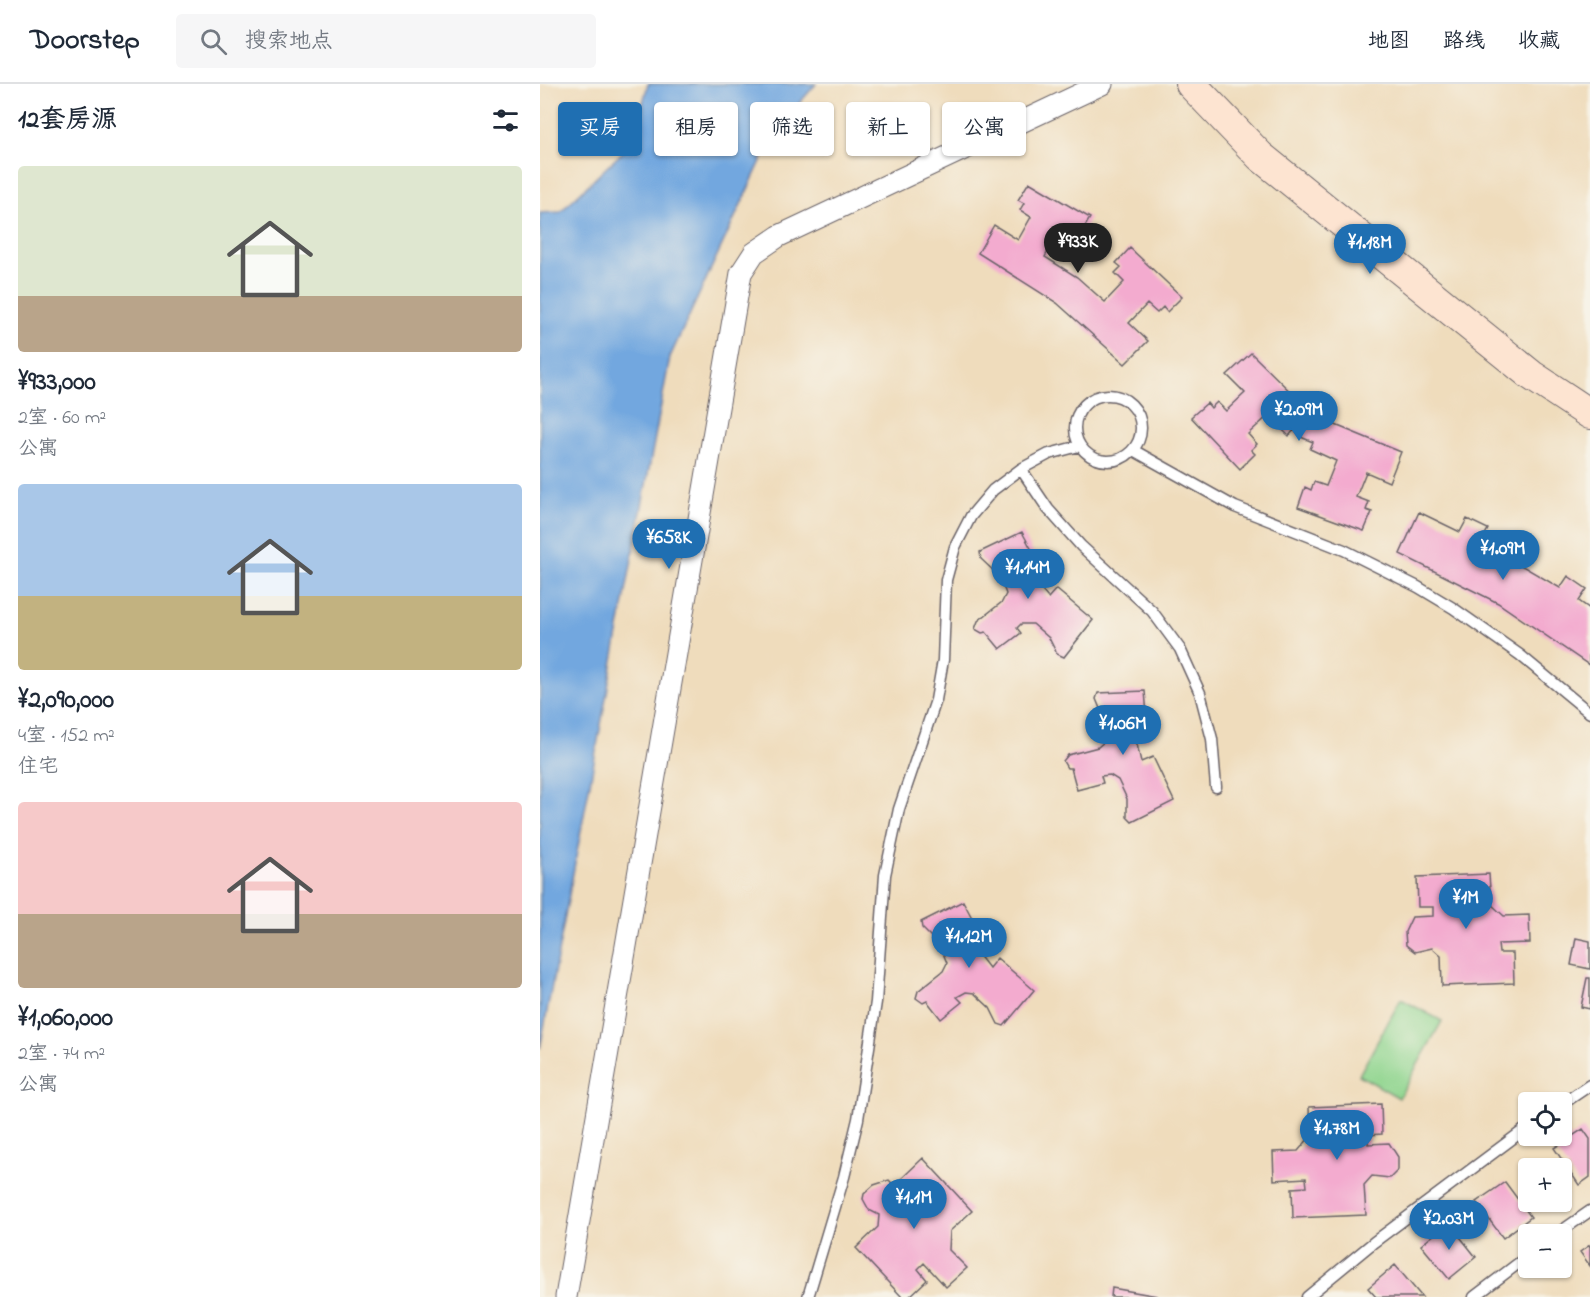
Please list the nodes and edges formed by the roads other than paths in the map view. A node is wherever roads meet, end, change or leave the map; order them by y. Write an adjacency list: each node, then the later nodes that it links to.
1 (1102, 84): 15 (street)
2 (1191, 84): 3 (street)
3 (1590, 414)
4 (1079, 446): 5 (lane); 5 (lane); 6 (lane)
5 (1133, 450): 7 (lane)
6 (1021, 468): 8 (lane); 16 (lane)
7 (1590, 713)
8 (1216, 787)
9 (1590, 1085): 10 (lane)
10 (1572, 1097)
11 (1518, 1134): 17 (lane)
12 (1590, 1211): 13 (lane)
13 (1571, 1224)
14 (1518, 1263): 18 (lane)
15 (566, 1297)
16 (808, 1297)
17 (1307, 1297)
18 (1473, 1297)

